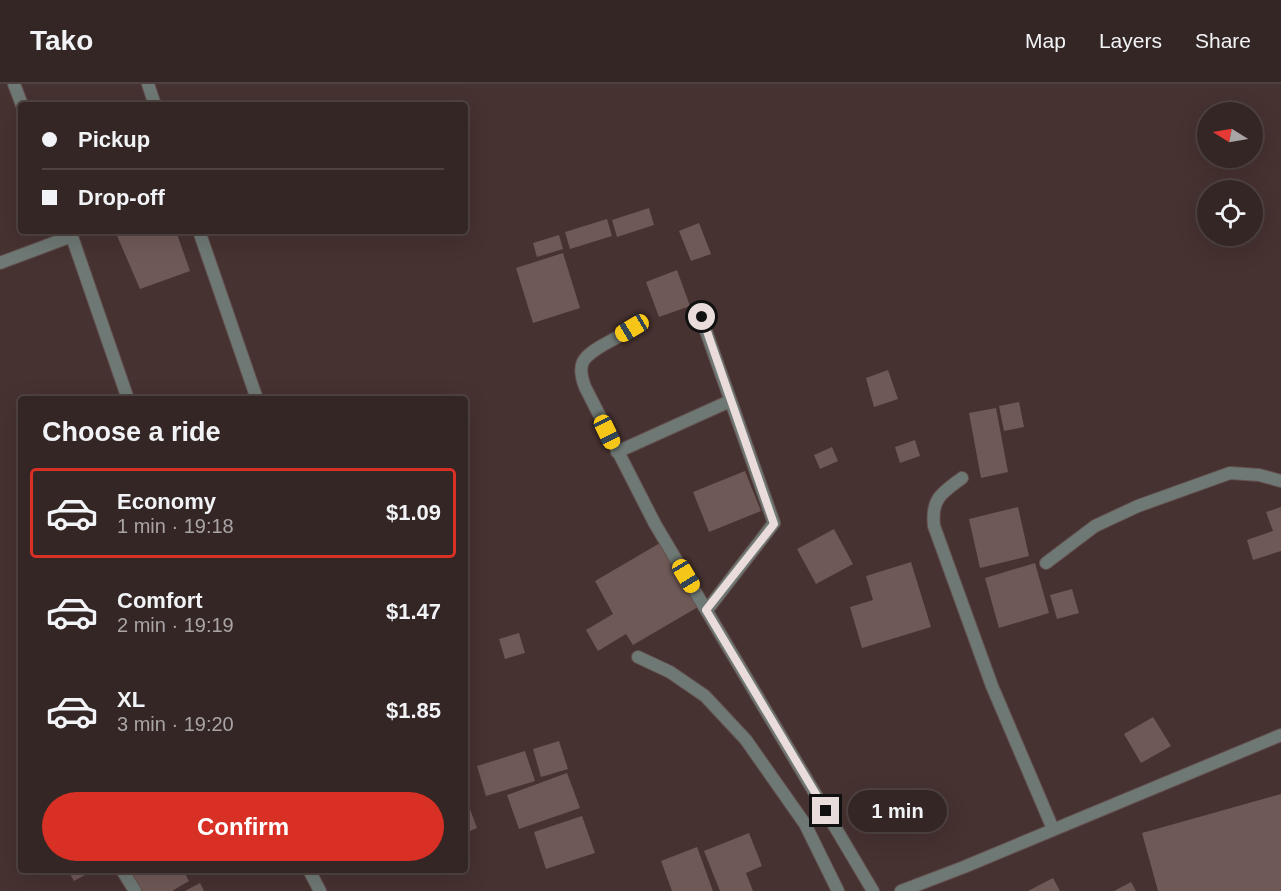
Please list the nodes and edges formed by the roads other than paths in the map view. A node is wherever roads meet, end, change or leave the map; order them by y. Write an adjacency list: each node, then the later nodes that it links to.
1 (14, 84): 3 (street)
2 (148, 84): 4 (street)
3 (21, 102)
4 (154, 102)
5 (69, 234): 8 (street)
6 (71, 234): 11 (street)
7 (200, 234): 12 (street)
8 (0, 263)
9 (702, 317): 13 (street)
10 (632, 328): 14 (street)
11 (127, 396)
12 (256, 396)
13 (730, 401): 14 (street); 18 (street)
14 (617, 452): 18 (street)
15 (962, 478): 21 (street)
16 (1281, 481): 17 (street)
17 (1046, 563)
18 (706, 610): 27 (street)
19 (638, 657): 26 (street)
20 (1281, 736): 21 (street)
21 (1053, 829): 28 (street)
22 (124, 873): 24 (street)
23 (311, 873): 25 (street)
24 (135, 891)
25 (320, 891)
26 (838, 891)
27 (873, 891)
28 (901, 891)

